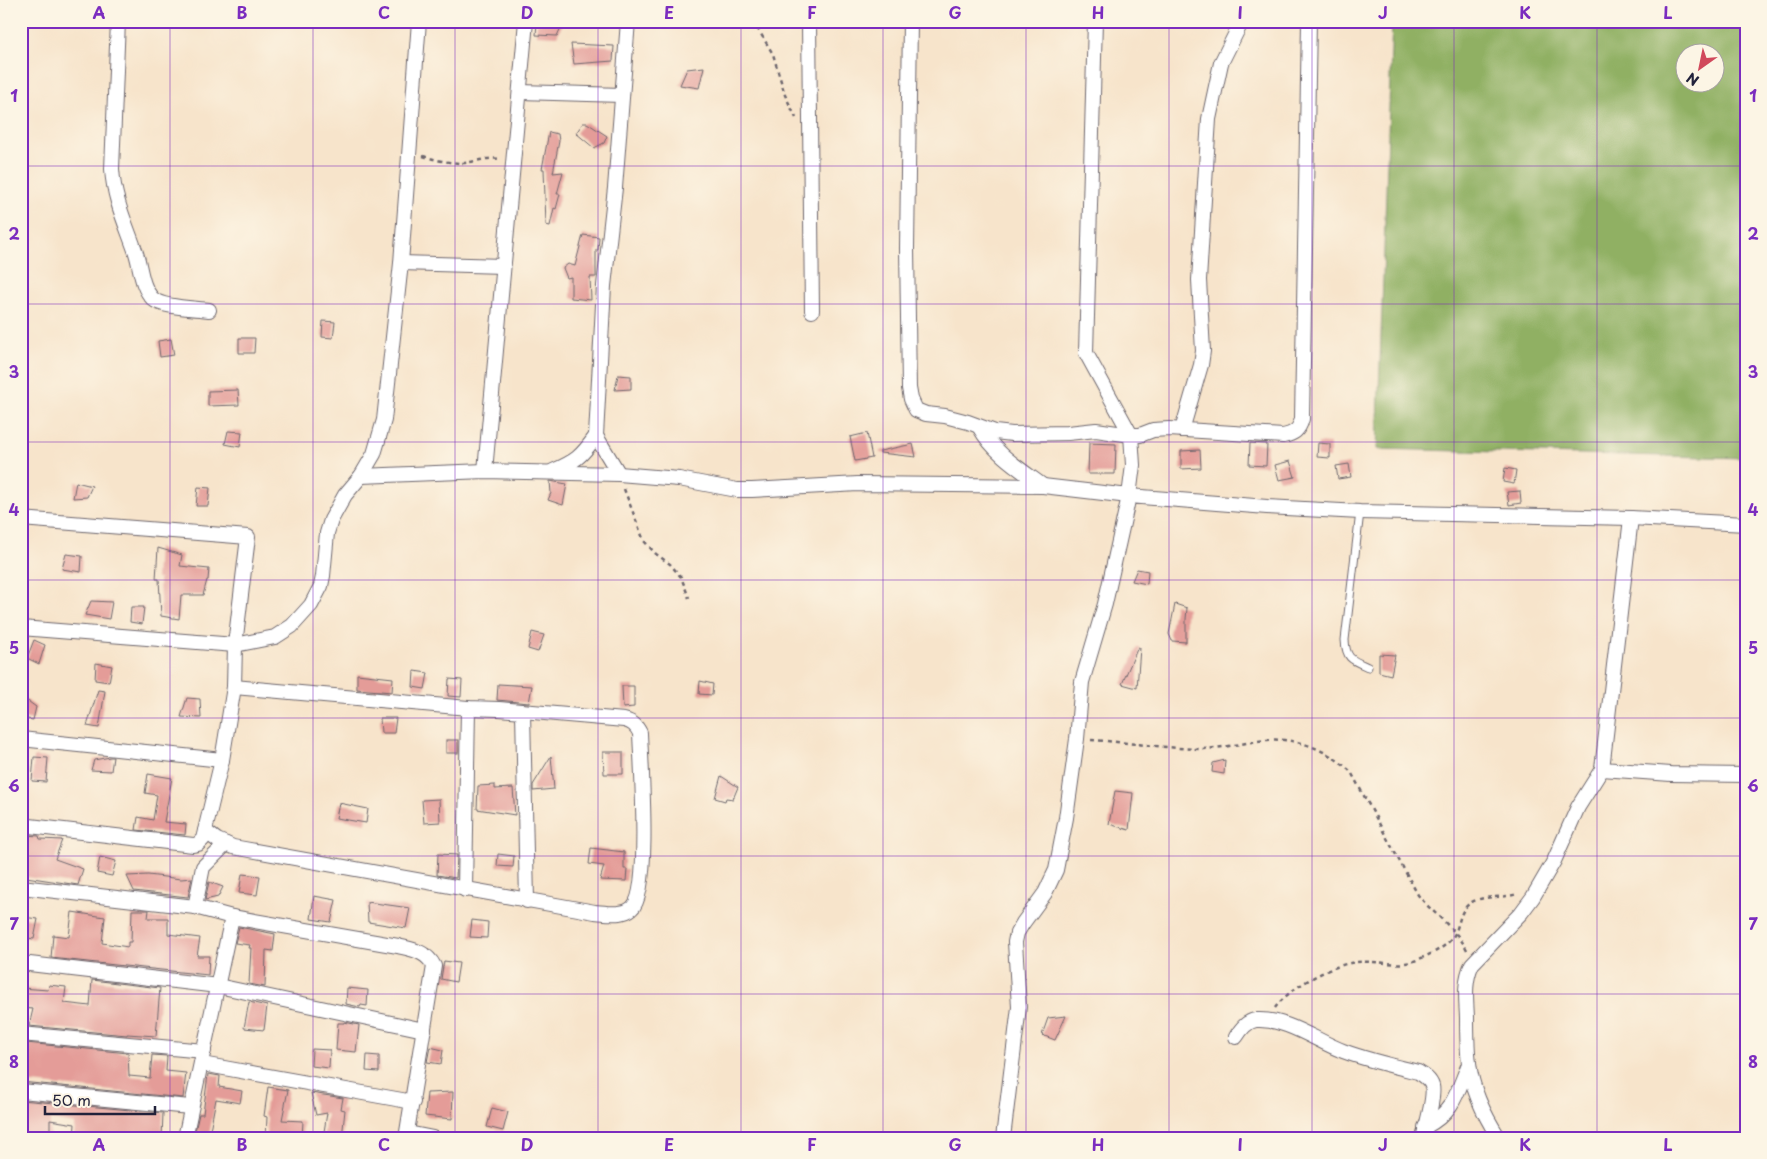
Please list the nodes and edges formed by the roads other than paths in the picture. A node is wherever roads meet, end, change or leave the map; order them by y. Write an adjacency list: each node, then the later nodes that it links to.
1 (118, 21): 14 (street)
2 (419, 21): 12 (street)
3 (526, 21): 10 (street)
4 (628, 21): 11 (street)
5 (809, 21): 15 (street)
6 (910, 21): 16 (street)
7 (1095, 21): 18 (street)
8 (1242, 21): 17 (street)
9 (1309, 21): 17 (street)
10 (520, 92): 11 (street); 13 (street)
11 (622, 95): 19 (street)
12 (401, 263): 13 (street); 23 (street)
13 (503, 266): 20 (street)
14 (209, 310)
15 (812, 311)
16 (980, 428): 18 (street); 24 (street)
17 (1182, 430): 18 (street)
18 (1131, 435): 25 (street)
19 (596, 436): 21 (street); 22 (street)
20 (484, 471): 21 (street); 23 (street)
21 (550, 473): 22 (street)
22 (619, 474): 24 (street)
23 (361, 476): 31 (street)
24 (1043, 486): 25 (street)
25 (1129, 496): 26 (street); 62 (street)
26 (1360, 512): 27 (street); 32 (lane)
27 (1631, 518): 29 (street); 38 (street)
28 (21, 519): 31 (street)
29 (1746, 524)
30 (21, 628): 31 (street)
31 (235, 645): 33 (street)
32 (1368, 667)
33 (234, 687): 34 (street); 37 (street)
34 (468, 708): 35 (street); 44 (street)
35 (523, 712): 45 (street); 45 (street)
36 (21, 739): 37 (street)
37 (222, 760): 41 (street)
38 (1602, 769): 39 (street); 54 (street)
39 (1746, 775)
40 (21, 825): 41 (street)
41 (205, 831): 42 (street)
42 (226, 844): 44 (street); 46 (street)
43 (21, 887): 46 (street)
44 (465, 890): 45 (street)
45 (527, 901)
46 (195, 907): 47 (street)
47 (232, 917): 49 (street); 50 (street)
48 (21, 963): 49 (street)
49 (218, 986): 50 (street); 53 (street)
50 (424, 1030): 56 (street)
51 (21, 1034): 53 (street)
52 (1236, 1037): 58 (street)
53 (203, 1057): 56 (street); 57 (street)
54 (1469, 1064): 58 (street); 63 (street)
55 (21, 1091): 57 (street)
56 (413, 1102): 59 (street)
57 (190, 1107): 60 (street)
58 (1424, 1132)
59 (407, 1135): 61 (street)
60 (185, 1138)
61 (434, 1138)
62 (1004, 1138)
63 (1499, 1138)

